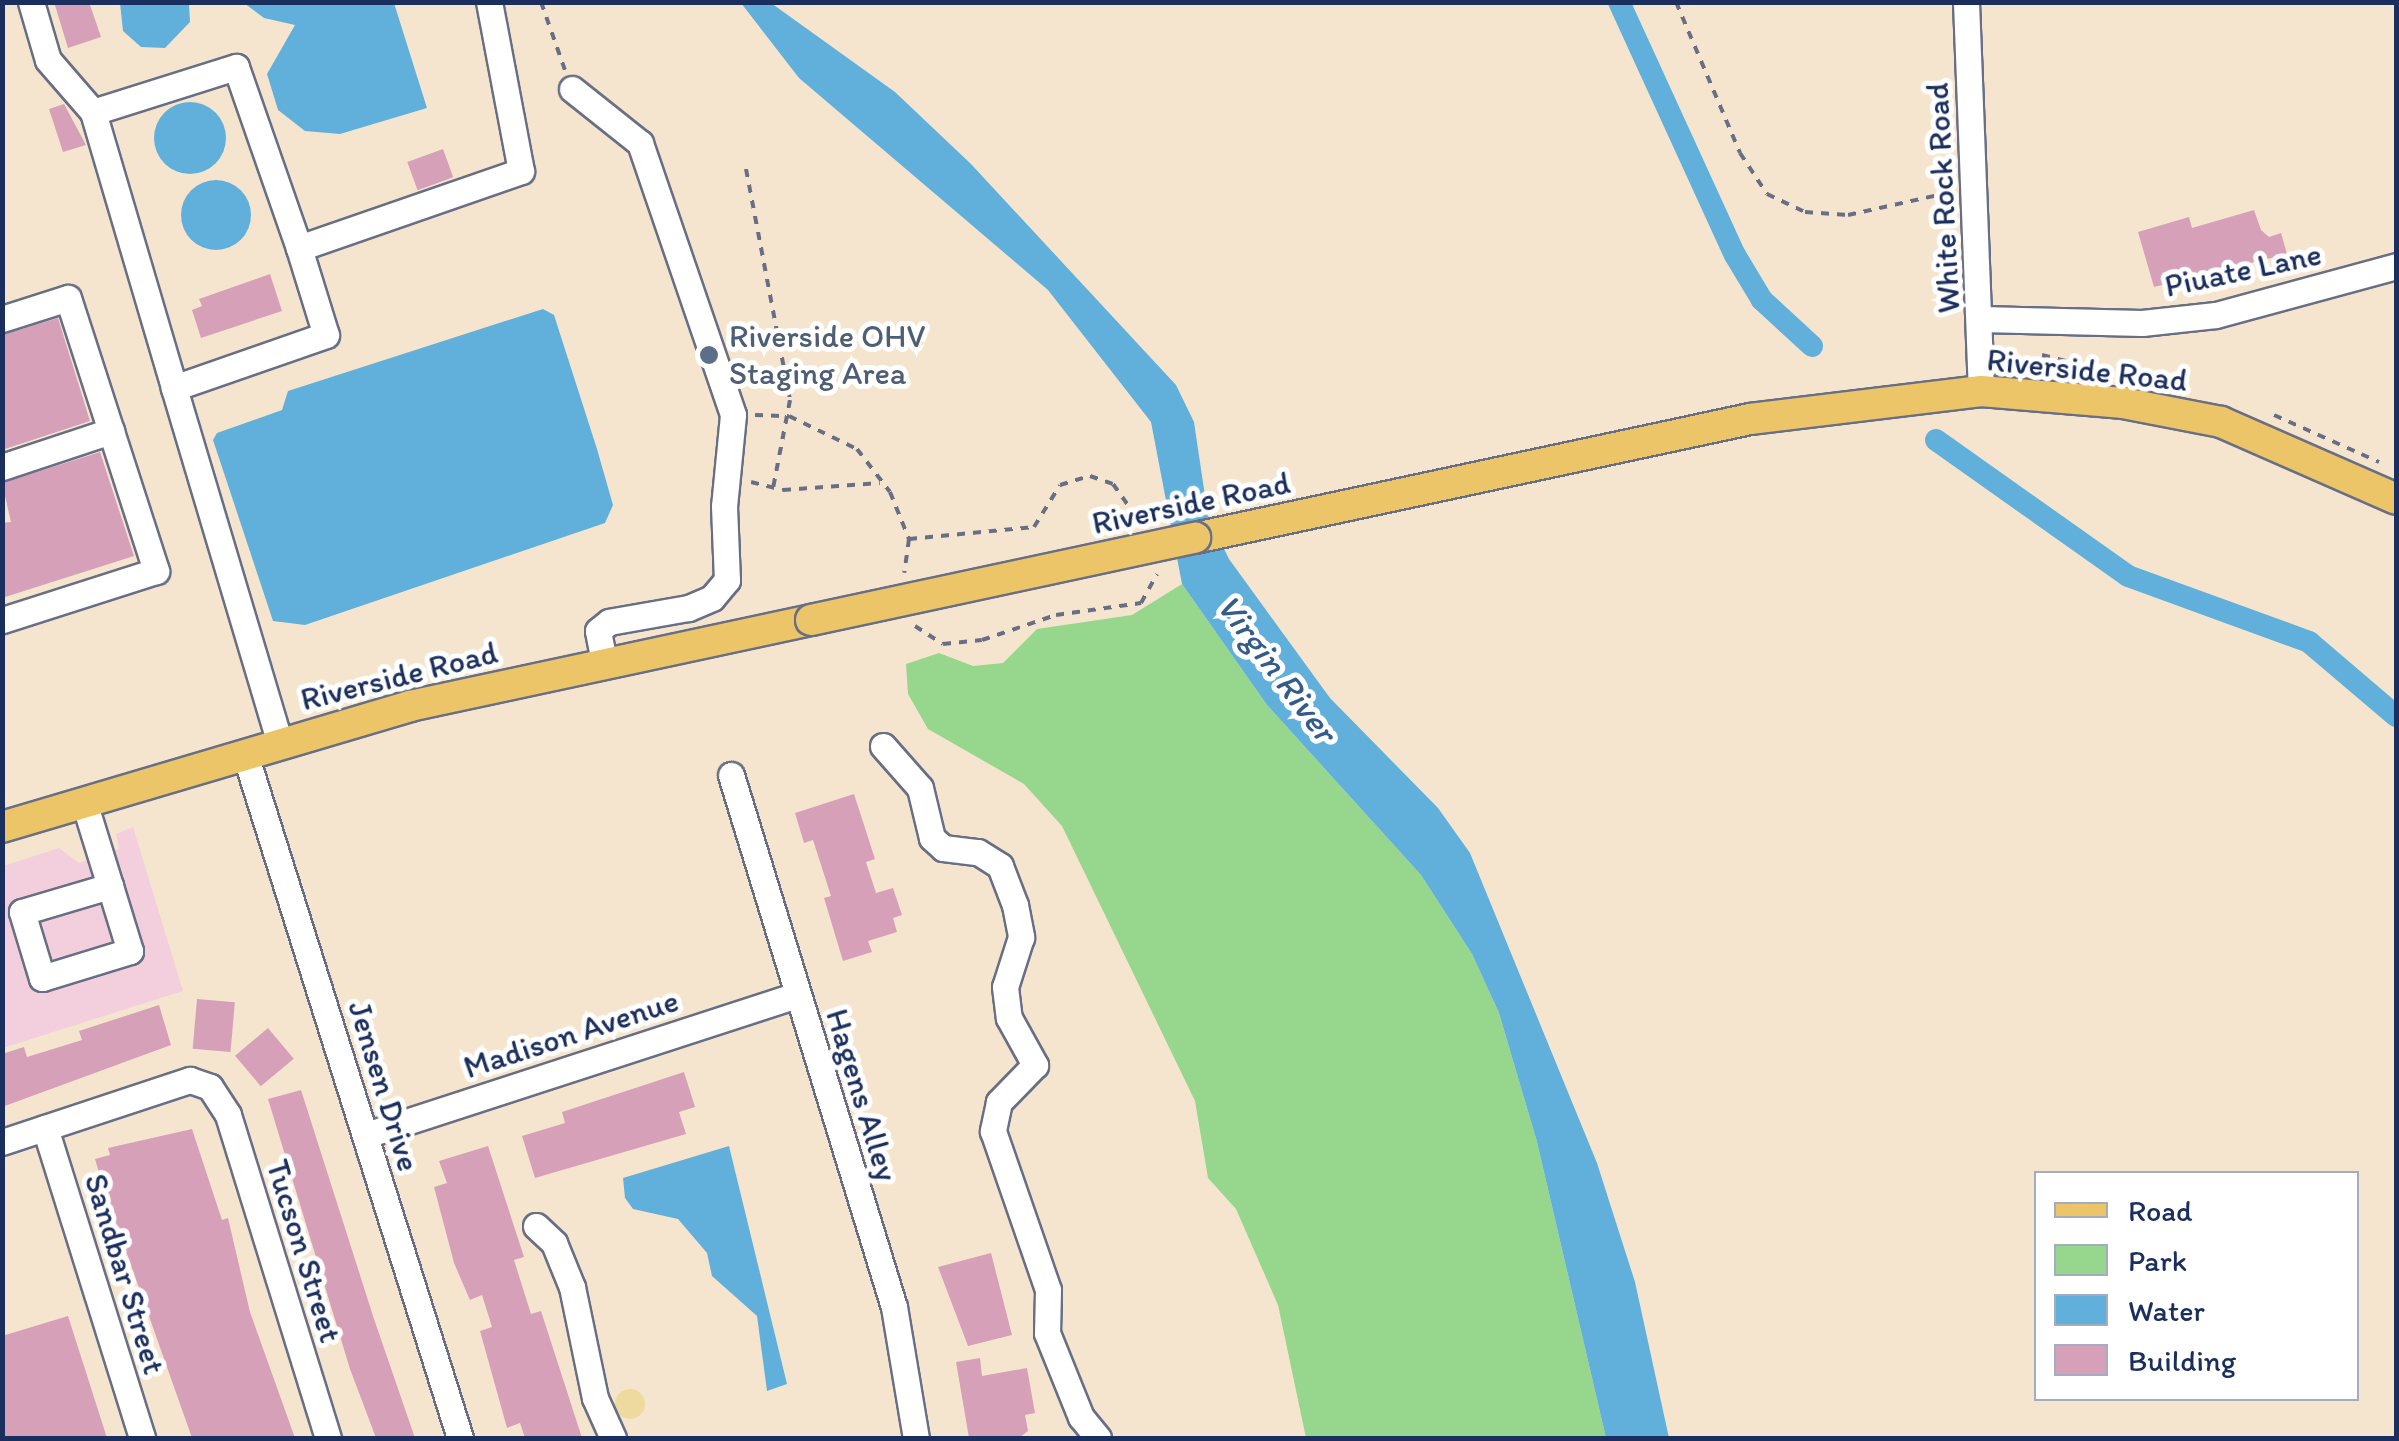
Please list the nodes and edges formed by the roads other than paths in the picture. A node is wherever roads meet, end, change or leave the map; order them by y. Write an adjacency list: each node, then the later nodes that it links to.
1 (31, 2): 5 (street)
2 (489, 2): 6 (street)
3 (1966, 2): 9 (street, White Rock Road)
4 (572, 89): 16 (street)
5 (93, 112): 6 (street); 10 (street)
6 (299, 248): 10 (street)
7 (2396, 266): 9 (street, Piuate Lane)
8 (2, 319): 12 (street)
9 (1982, 319): 11 (street, White Rock Road)
10 (174, 388): 17 (street)
11 (1981, 391): 14 (main road, Riverside Road); 16 (main road, Riverside Road, bridge)
12 (111, 431): 13 (street); 15 (street)
13 (2, 467)
14 (2396, 500)
15 (2, 620)
16 (604, 662): 17 (main road, Riverside Road)
17 (280, 743): 19 (main road, Riverside Road)
18 (883, 746): 34 (street)
19 (245, 754): 21 (main road, Riverside Road); 26 (street, Jensen Drive)
20 (730, 775): 24 (street, Hagens Alley)
21 (84, 802): 22 (main road, Riverside Road); 23 (street)
22 (2, 827)
23 (110, 886): 23 (street)
24 (796, 995): 26 (street, Madison Avenue); 33 (street, Hagens Alley)
25 (45, 1128): 27 (street); 29 (street, Sandbar Street); 30 (street, Tucson Street)
26 (366, 1134): 31 (street, Jensen Drive)
27 (2, 1142)
28 (536, 1226): 32 (street)
29 (142, 1438)
30 (328, 1438)
31 (460, 1438)
32 (613, 1438)
33 (916, 1438)
34 (1098, 1438)

